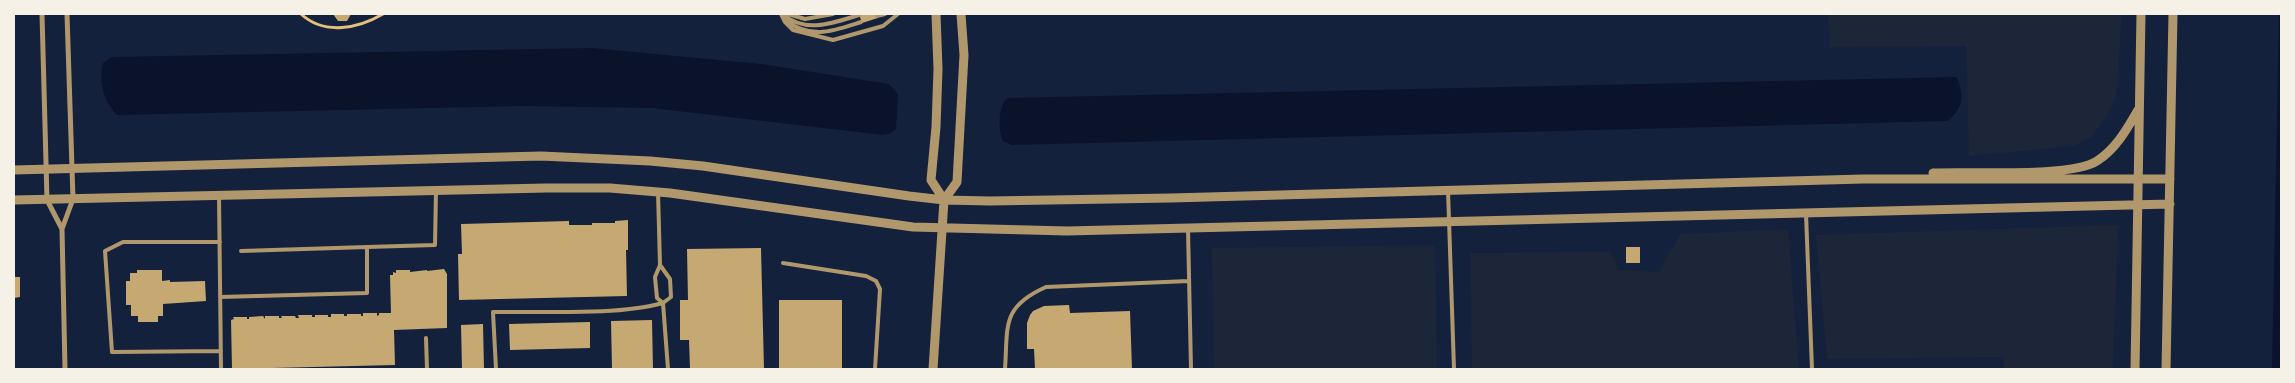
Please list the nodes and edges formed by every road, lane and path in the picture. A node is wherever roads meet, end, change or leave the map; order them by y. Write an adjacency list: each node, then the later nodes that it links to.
1 (42, 14): 19 (street)
2 (67, 14): 18 (street)
3 (301, 14): 4 (path)
4 (383, 14)
5 (788, 14): 6 (lane)
6 (833, 14)
7 (886, 14): 15 (lane)
8 (898, 14): 13 (lane)
9 (936, 14): 31 (street)
10 (961, 14): 31 (street)
11 (2141, 14): 17 (street)
12 (2173, 14): 23 (street)
13 (782, 15): 14 (lane); 16 (lane)
14 (859, 15)
15 (877, 16)
16 (861, 22)
17 (2139, 108): 21 (street); 22 (street)
18 (72, 168): 19 (street); 28 (street); 31 (street)
19 (47, 169): 20 (street); 30 (street)
20 (14, 170)
21 (1864, 179): 22 (street); 25 (street)
22 (2138, 179): 23 (street); 32 (street)
23 (2170, 179): 33 (street)
24 (436, 190): 26 (street); 27 (street); 40 (lane)
25 (1448, 190): 31 (street); 35 (lane)
26 (658, 192): 38 (street); 43 (lane)
27 (219, 195): 28 (street); 39 (lane)
28 (73, 199): 30 (street); 37 (street)
29 (14, 200): 30 (street)
30 (47, 200): 37 (street)
31 (944, 200): 38 (street)
32 (2138, 204): 33 (street); 34 (street); 60 (street)
33 (2170, 204): 61 (street)
34 (1806, 212): 35 (street); 59 (lane)
35 (1450, 221): 36 (street); 58 (lane)
36 (1188, 228): 38 (street); 44 (lane)
37 (62, 229): 49 (street)
38 (942, 229): 55 (street)
39 (220, 242): 45 (lane); 48 (lane)
40 (367, 247): 41 (lane); 45 (lane)
41 (241, 252)
42 (783, 263): 54 (lane)
43 (660, 265): 46 (lane); 46 (lane)
44 (1189, 281): 56 (lane); 57 (lane)
45 (220, 297): 48 (lane)
46 (663, 303): 52 (lane); 53 (lane)
47 (426, 338): 51 (lane)
48 (220, 351): 50 (lane)
49 (65, 369)
50 (221, 369)
51 (427, 369)
52 (496, 369)
53 (668, 369)
54 (875, 369)
55 (933, 369)
56 (1005, 369)
57 (1191, 369)
58 (1454, 369)
59 (1812, 369)
60 (2135, 369)
61 (2166, 369)

